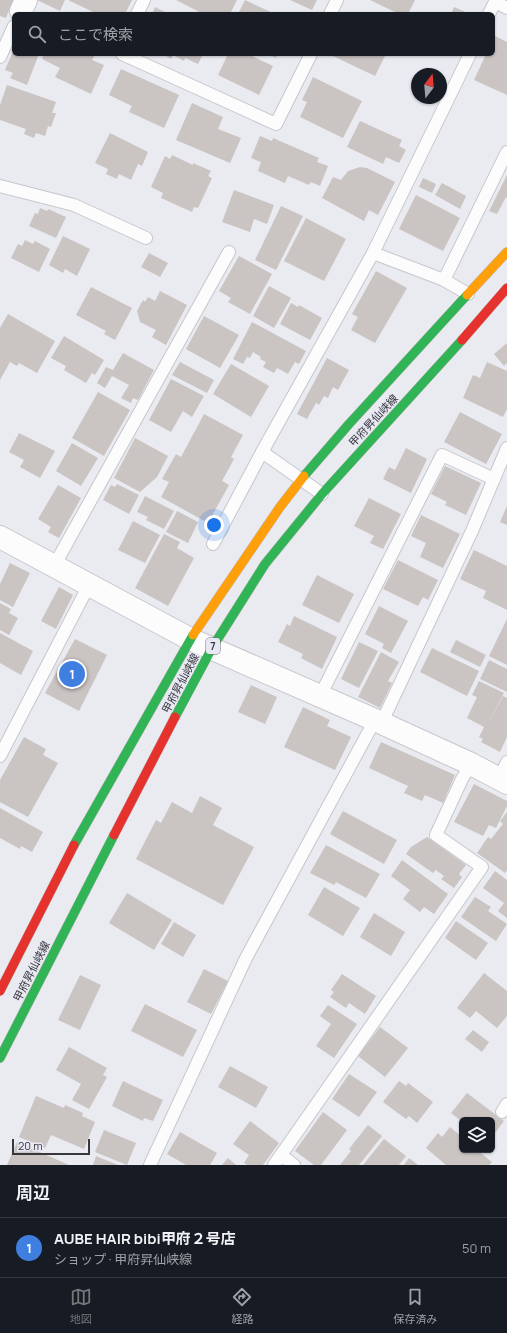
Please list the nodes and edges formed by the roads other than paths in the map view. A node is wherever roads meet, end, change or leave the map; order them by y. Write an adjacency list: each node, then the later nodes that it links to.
1 (144, 0): 5 (lane)
2 (337, 0): 6 (lane)
3 (496, 1): 4 (lane); 7 (lane)
4 (507, 8)
5 (139, 12)
6 (331, 12)
7 (490, 12)
8 (12, 32): 12 (lane)
9 (126, 56): 10 (lane)
10 (310, 56)
11 (469, 56): 18 (lane)
12 (0, 57)
13 (507, 152): 19 (lane)
14 (0, 186): 15 (lane)
15 (146, 238)
16 (229, 252): 30 (lane)
17 (507, 252): 21 (main road, 甲府昇仙峡線 / 7)
18 (373, 253): 19 (lane); 24 (lane)
19 (444, 280): 21 (lane)
20 (507, 288): 22 (main road, 甲府昇仙峡線 / 7)
21 (468, 294): 26 (main road, 甲府昇仙峡線 / 7)
22 (502, 303): 27 (main road, 甲府昇仙峡線 / 7)
23 (507, 448): 25 (lane)
24 (262, 452): 26 (lane); 29 (lane)
25 (494, 479): 34 (lane); 35 (lane)
26 (301, 480): 27 (lane); 32 (main road, 甲府昇仙峡線 / 7)
27 (322, 494): 33 (main road, 甲府昇仙峡線 / 7)
28 (0, 537): 30 (street)
29 (213, 544)
30 (54, 566): 31 (street)
31 (89, 585): 32 (street); 36 (lane)
32 (190, 639): 33 (street); 39 (main road, 甲府昇仙峡線 / 7)
33 (212, 648): 34 (street); 40 (main road, 甲府昇仙峡線 / 7)
34 (320, 696): 35 (street)
35 (378, 722): 37 (street); 42 (lane)
36 (0, 756)
37 (471, 764): 38 (street); 41 (lane)
38 (504, 774)
39 (0, 991)
40 (0, 1058)
41 (281, 1155): 43 (lane); 44 (lane)
42 (150, 1165)
43 (274, 1165)
44 (294, 1165)

